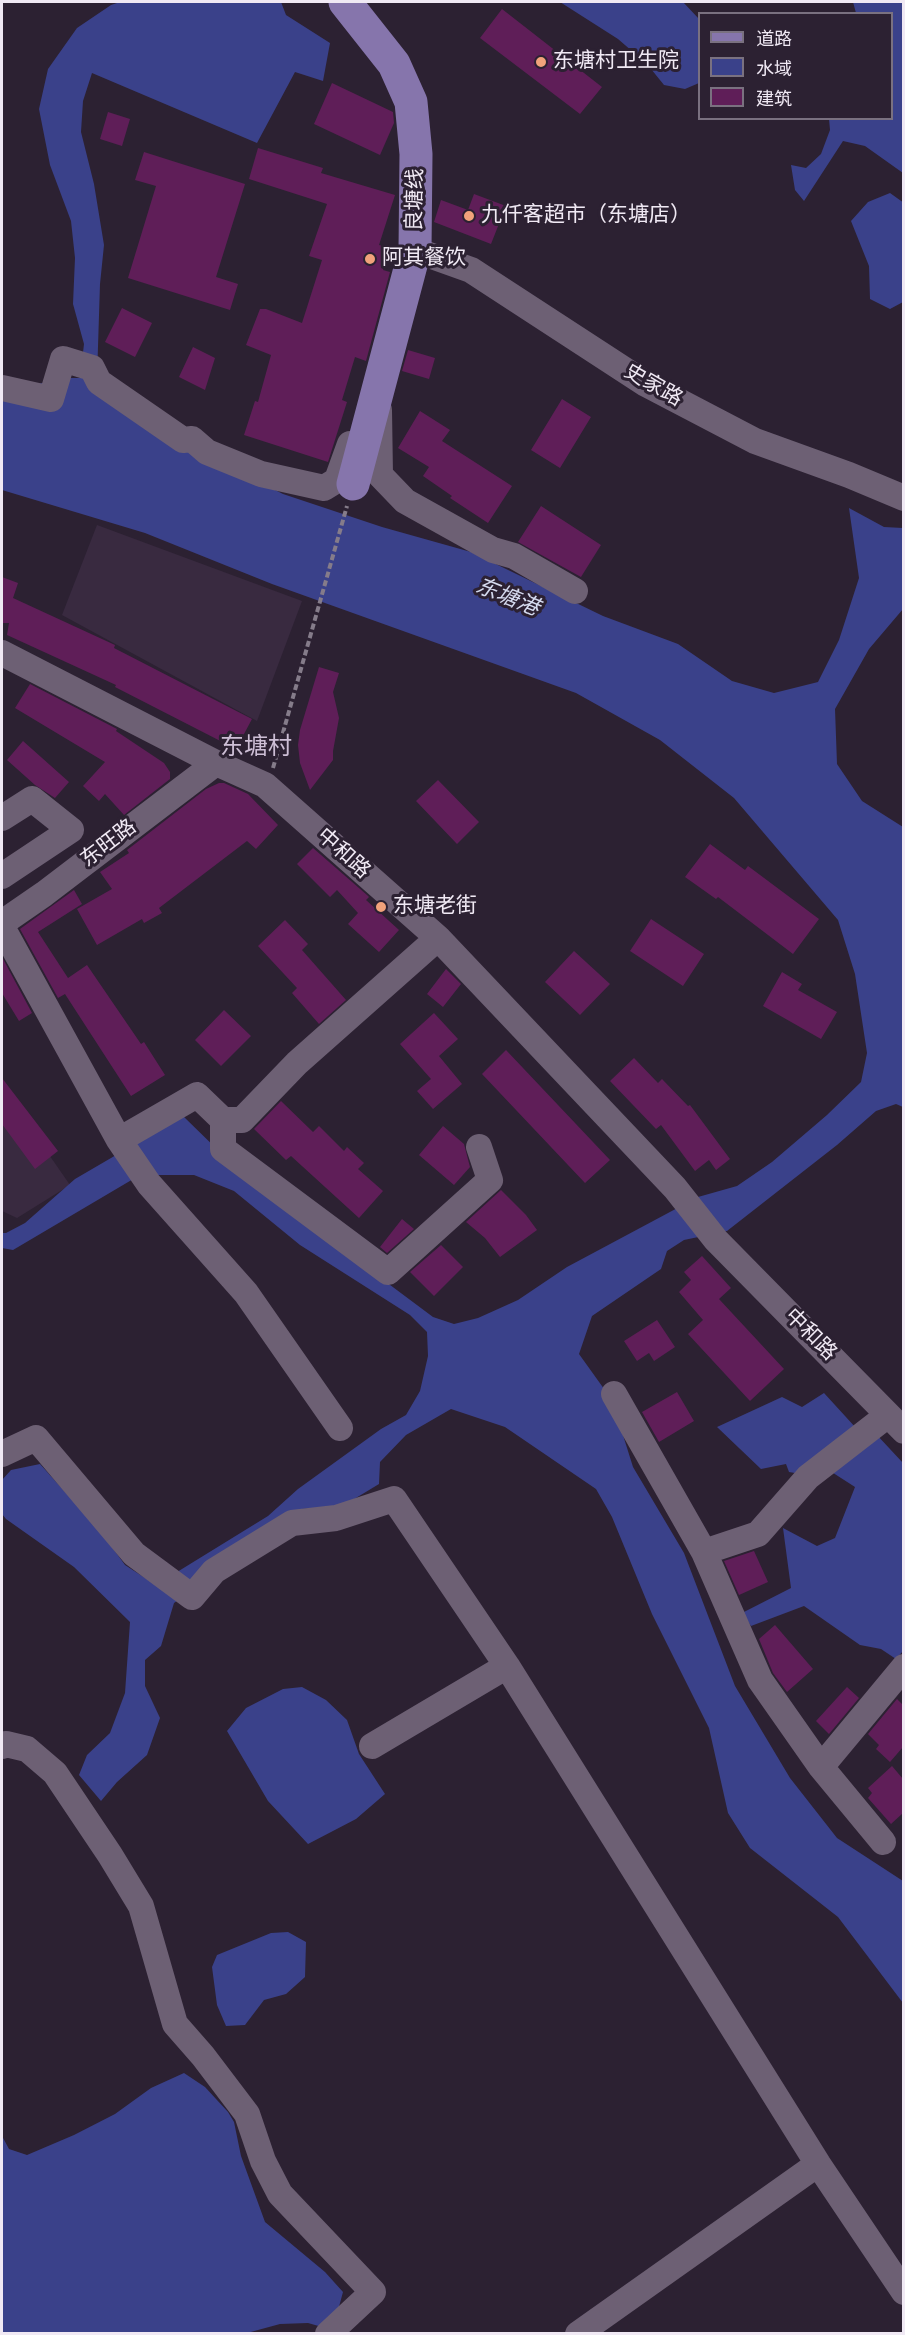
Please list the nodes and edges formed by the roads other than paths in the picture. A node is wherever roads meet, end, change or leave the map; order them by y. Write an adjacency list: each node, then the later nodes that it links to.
1 (345, 2): 2 (main road, 良塘线)
2 (415, 250): 4 (main road, 良塘线); 6 (street, 史家路)
3 (2, 388): 4 (street)
4 (378, 394): 5 (main road, 良塘线); 7 (street)
5 (353, 484)
6 (903, 498)
7 (575, 591)
8 (2, 653): 9 (street, 中和路)
9 (216, 763): 13 (street, 东旺路); 15 (street, 中和路)
10 (2, 818): 11 (street)
11 (22, 862): 12 (street); 13 (street)
12 (2, 876)
13 (44, 894): 14 (street, 东旺路)
14 (2, 925): 17 (street)
15 (438, 938): 16 (street); 20 (street, 中和路)
16 (223, 1120): 17 (street); 18 (street)
17 (119, 1140): 21 (street)
18 (479, 1147)
19 (614, 1394): 23 (street)
20 (896, 1423): 23 (street)
21 (340, 1428)
22 (2, 1454): 24 (street)
23 (704, 1552): 28 (street)
24 (507, 1666): 27 (street); 30 (street)
25 (903, 1667): 28 (street)
26 (2, 1746): 32 (street)
27 (372, 1746)
28 (822, 1767): 29 (street)
29 (883, 1842)
30 (818, 2164): 31 (street); 33 (street)
31 (903, 2292)
32 (328, 2334)
33 (578, 2334)

